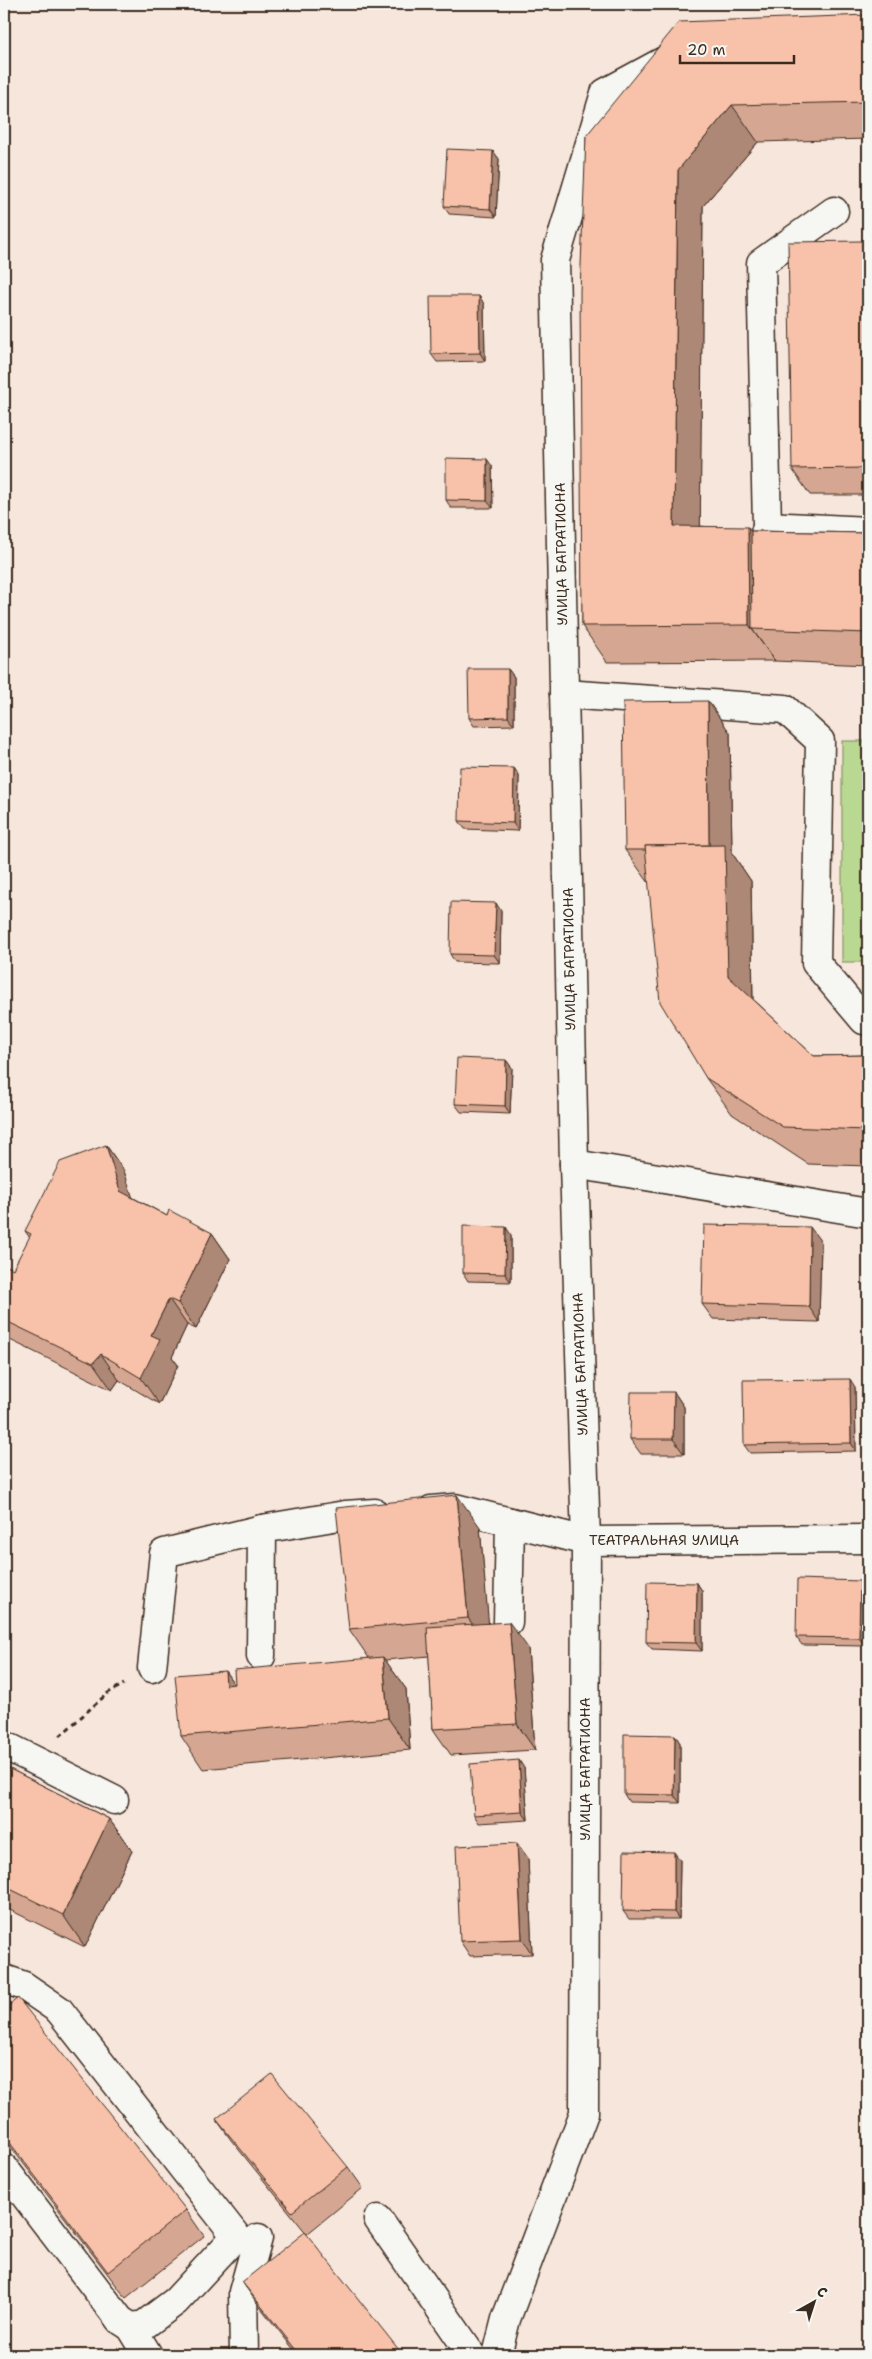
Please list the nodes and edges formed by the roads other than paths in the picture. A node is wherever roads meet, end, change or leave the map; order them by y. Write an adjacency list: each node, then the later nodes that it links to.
1 (690, 48): 4 (street, УЛИЦА БАГРАТИОНА)
2 (834, 211): 3 (street)
3 (868, 531)
4 (564, 694): 5 (street); 6 (street, УЛИЦА БАГРАТИОНА)
5 (868, 1020)
6 (574, 1164): 7 (street); 11 (street, УЛИЦА БАГРАТИОНА)
7 (868, 1213)
8 (510, 1522): 9 (street, ТЕАТРАЛЬНАЯ УЛИЦА); 11 (street, ТЕАТРАЛЬНАЯ УЛИЦА); 12 (street)
9 (262, 1529): 13 (street); 14 (street, ТЕАТРАЛЬНАЯ УЛИЦА)
10 (868, 1539): 11 (street, ТЕАТРАЛЬНАЯ УЛИЦА)
11 (586, 1541): 26 (street, УЛИЦА БАГРАТИОНА)
12 (508, 1622)
13 (261, 1656)
14 (152, 1668)
15 (4, 1745): 16 (street)
16 (114, 1800)
17 (4, 1979): 21 (street)
18 (4, 2168): 21 (street)
19 (378, 2219): 25 (street)
20 (258, 2238): 22 (street)
21 (130, 2327): 23 (street)
22 (244, 2343): 24 (street)
23 (148, 2355)
24 (260, 2355)
25 (472, 2355)
26 (497, 2355)

